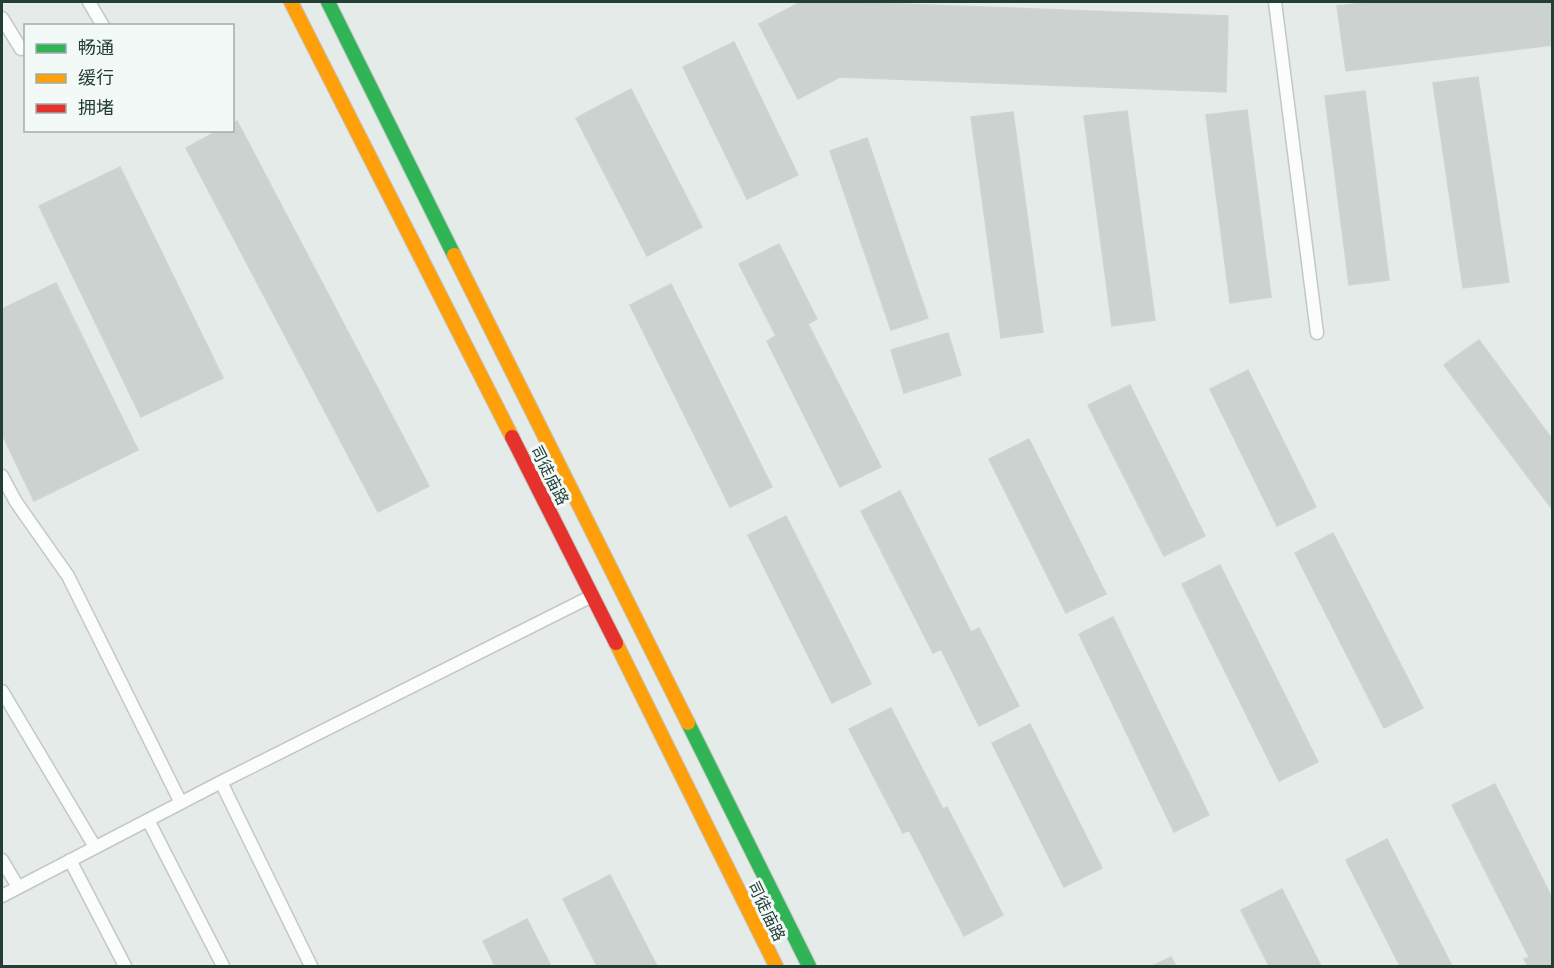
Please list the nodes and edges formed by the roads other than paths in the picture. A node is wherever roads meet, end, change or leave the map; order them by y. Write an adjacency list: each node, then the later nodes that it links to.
1 (89, 2): 6 (lane)
2 (291, 2): 10 (main road, 司徒庙路)
3 (328, 2): 24 (main road, 司徒庙路)
4 (1275, 2): 8 (lane)
5 (2, 18): 7 (lane)
6 (102, 24)
7 (21, 49)
8 (1317, 333)
9 (2, 476): 13 (lane)
10 (593, 596): 12 (lane); 23 (main road, 司徒庙路)
11 (2, 691): 15 (lane)
12 (221, 782): 13 (lane); 22 (lane)
13 (181, 803): 14 (lane)
14 (148, 820): 15 (lane); 21 (lane)
15 (95, 847): 17 (lane)
16 (2, 860): 18 (lane)
17 (70, 860): 18 (lane); 20 (lane)
18 (18, 888): 19 (lane)
19 (2, 896)
20 (125, 966)
21 (223, 966)
22 (311, 966)
23 (776, 966)
24 (809, 966)

